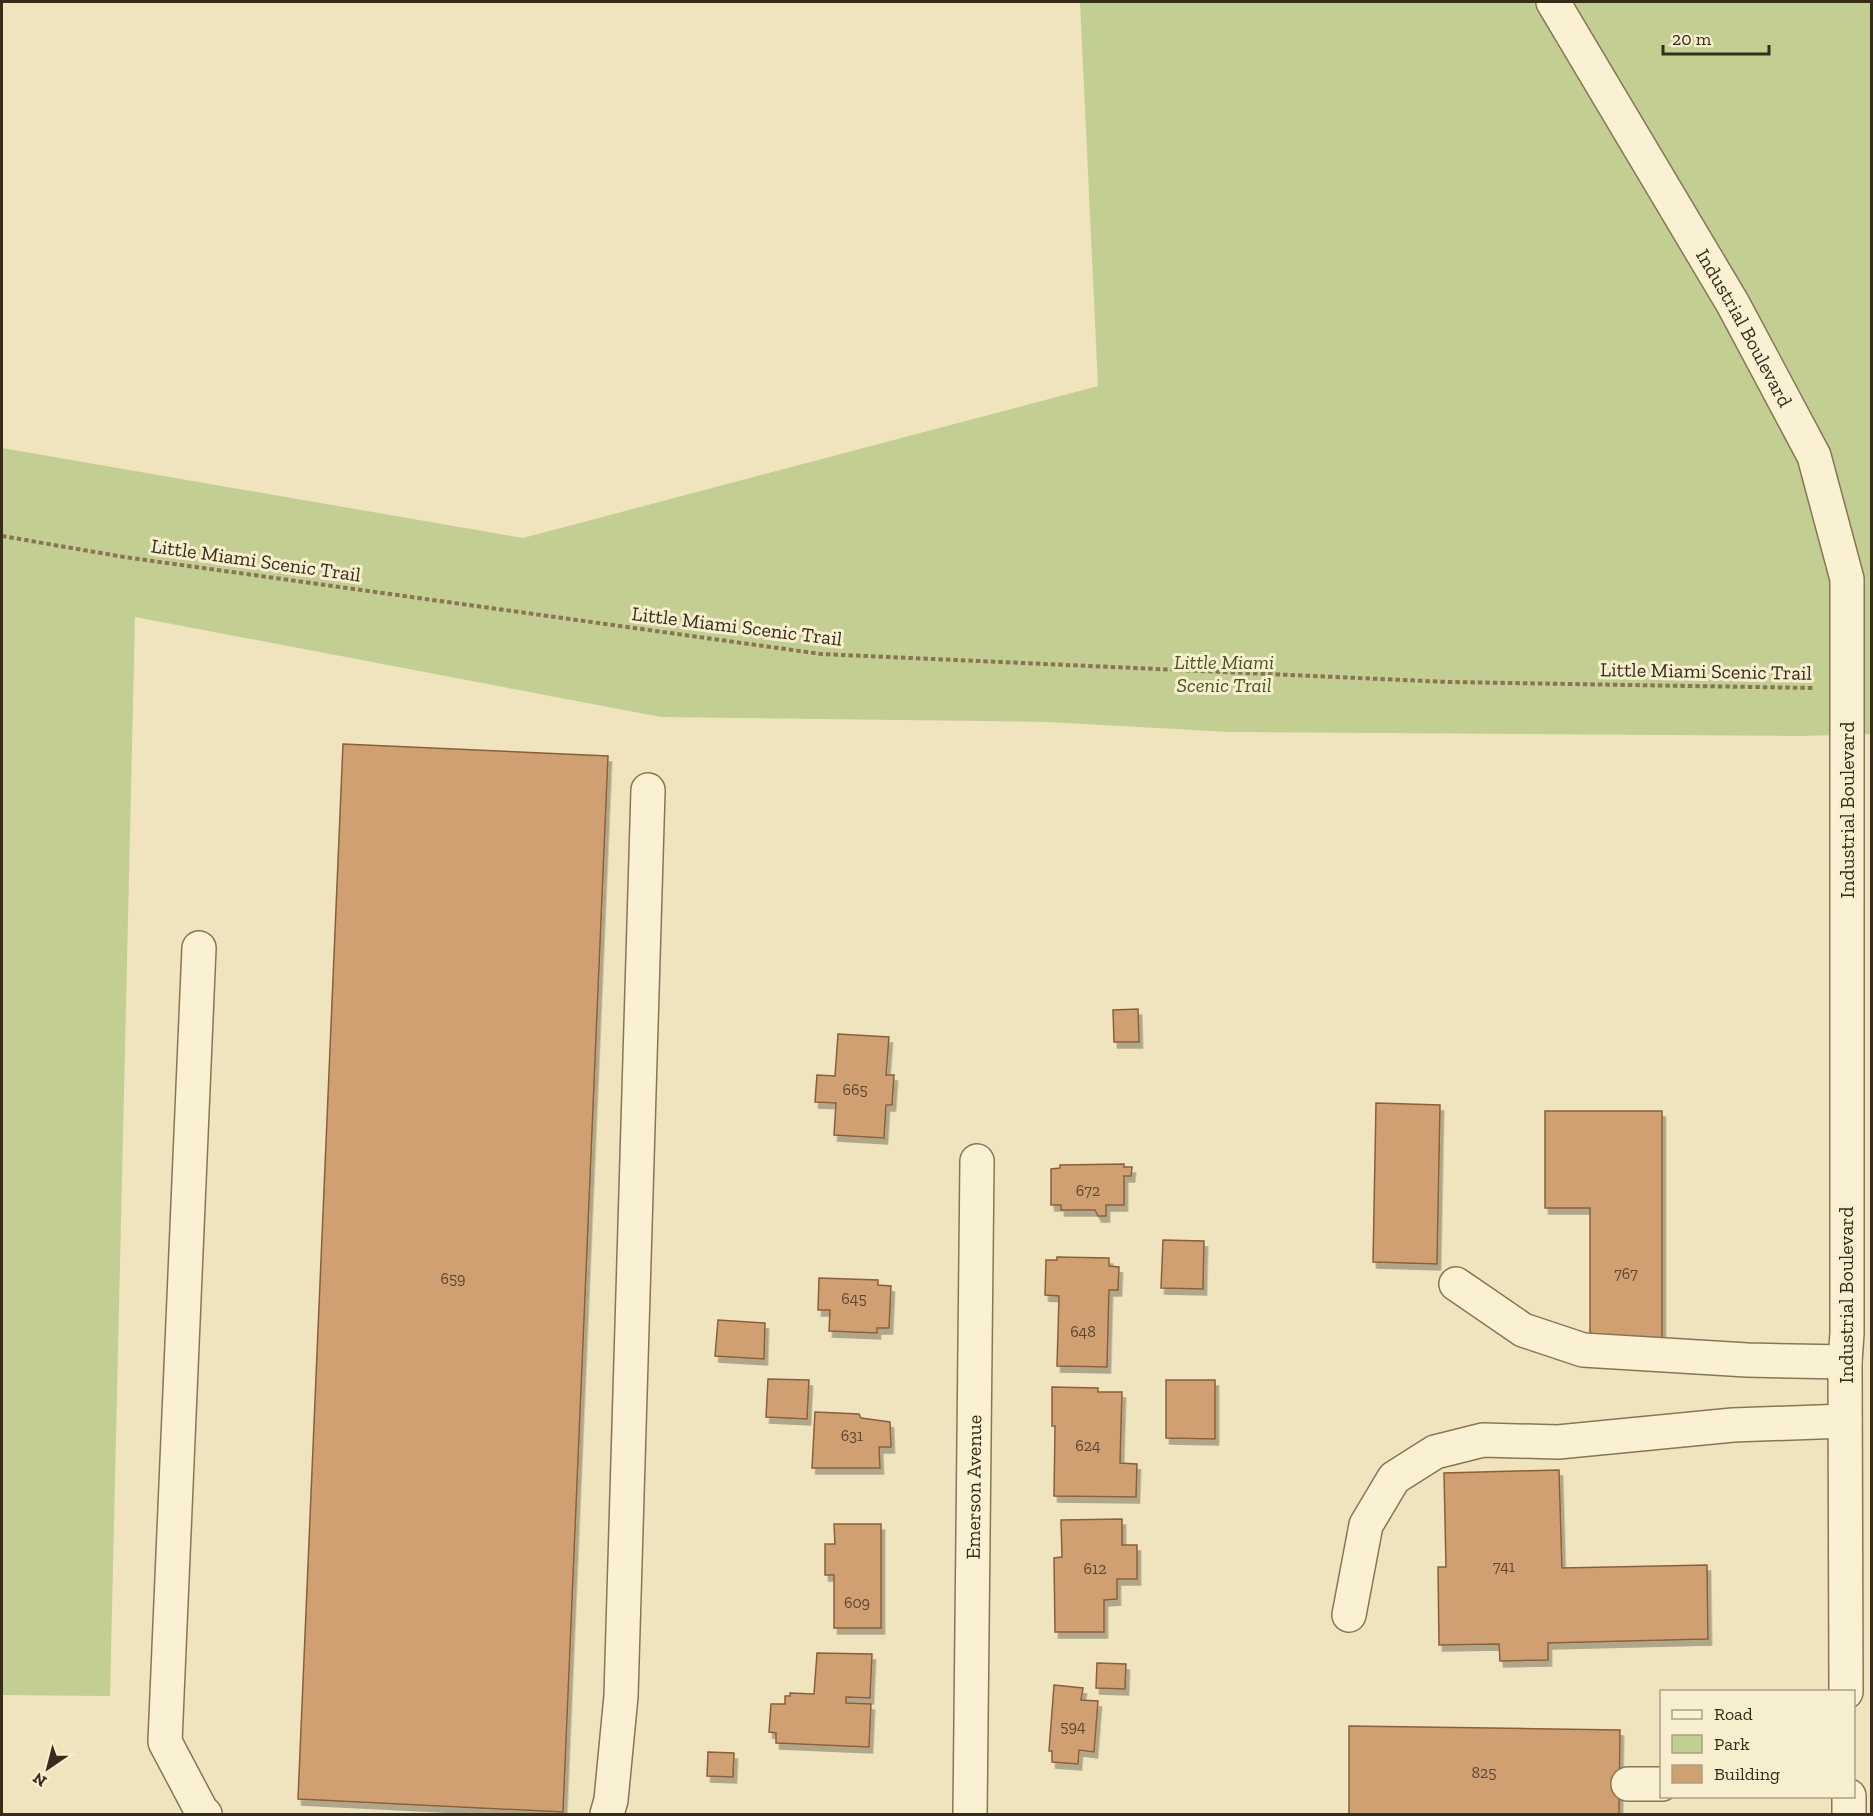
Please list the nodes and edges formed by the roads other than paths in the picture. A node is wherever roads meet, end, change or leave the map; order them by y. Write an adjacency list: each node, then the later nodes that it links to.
1 (1553, 2): 4 (street, Industrial Boulevard)
2 (648, 790): 15 (street)
3 (198, 948): 14 (street)
4 (1859, 1133): 7 (street, Industrial Boulevard)
5 (977, 1161): 16 (street, Emerson Avenue)
6 (1456, 1284): 7 (street)
7 (1855, 1342): 8 (street, Industrial Boulevard)
8 (1845, 1421): 9 (street); 10 (street, Industrial Boulevard)
9 (1348, 1615)
10 (1846, 1690)
11 (1628, 1784): 12 (street)
12 (1660, 1784)
13 (1849, 1798): 17 (street)
14 (205, 1815)
15 (607, 1815)
16 (970, 1815)
17 (1849, 1815)

